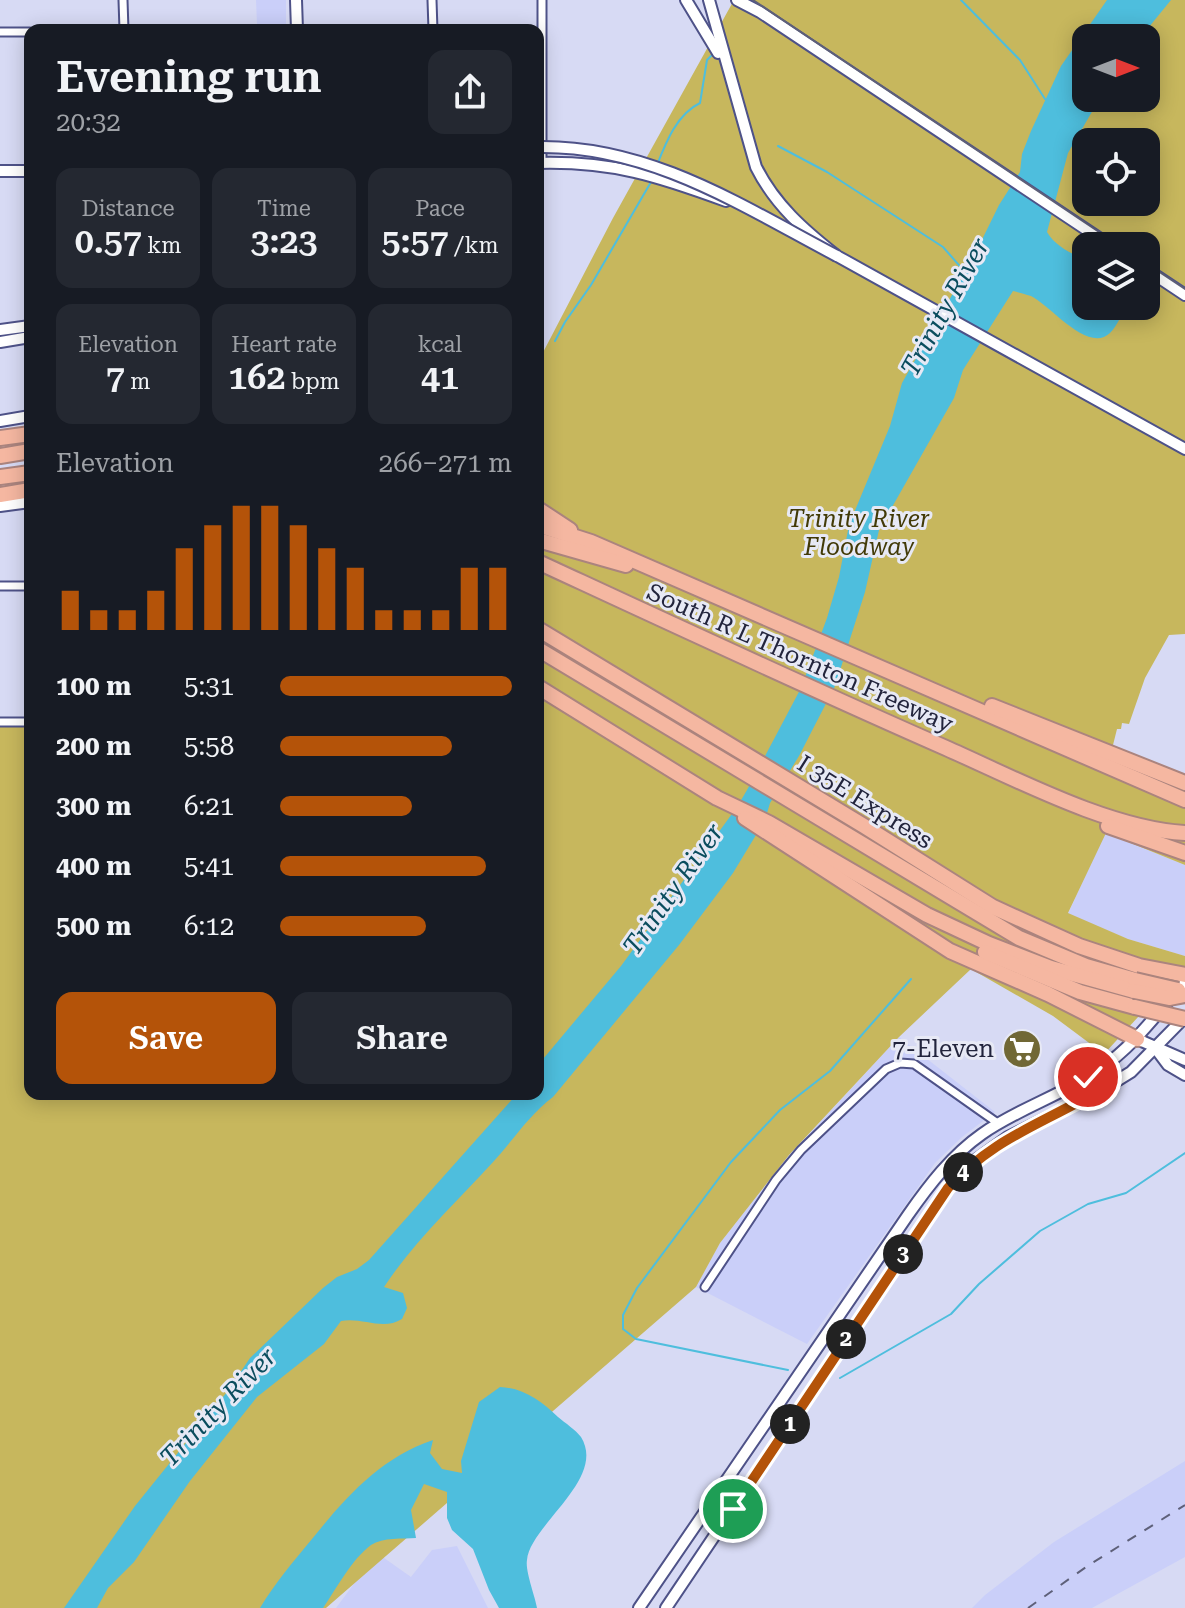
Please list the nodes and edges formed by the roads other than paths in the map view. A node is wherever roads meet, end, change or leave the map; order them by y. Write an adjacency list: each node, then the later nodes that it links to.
1 (123, 0): 10 (street)
2 (296, 0): 11 (main road)
3 (432, 0): 12 (street)
4 (542, 0): 13 (street)
5 (686, 0): 16 (main road)
6 (709, 0): 16 (main road)
7 (737, 0): 9 (main road)
8 (748, 0): 9 (main road)
9 (760, 12): 22 (main road)
10 (124, 24)
11 (297, 24)
12 (433, 24)
13 (540, 24)
14 (0, 32): 15 (street)
15 (24, 32)
16 (732, 87): 23 (main road, bridge)
17 (544, 147): 21 (main road, bridge)
18 (544, 163): 21 (main road, bridge)
19 (0, 171): 20 (main road)
20 (24, 171)
21 (747, 209): 23 (main road, bridge)
22 (1090, 232)
23 (837, 256): 34 (main road)
24 (1160, 278): 25 (main road)
25 (1185, 295)
26 (24, 327): 27 (main road)
27 (0, 330)
28 (24, 338): 29 (main road)
29 (0, 342)
30 (24, 417): 31 (main road)
31 (0, 421)
32 (24, 435): 33 (highway)
33 (0, 438)
34 (1185, 449)
35 (24, 452): 36 (highway)
36 (0, 456)
37 (24, 474): 38 (highway)
38 (0, 477)
39 (24, 491): 40 (highway)
40 (0, 495)
41 (24, 503): 42 (main road)
42 (0, 506)
43 (544, 513): 46 (highway)
44 (544, 527): 46 (highway)
45 (544, 542): 50 (highway)
46 (591, 542): 50 (highway)
47 (544, 565): 58 (highway, South R L Thornton Freeway)
48 (0, 586): 49 (street)
49 (24, 586)
50 (778, 623): 54 (highway)
51 (544, 633): 66 (highway, I 35E Express)
52 (544, 653): 68 (highway)
53 (544, 691): 61 (highway)
54 (939, 691): 57 (highway); 59 (highway)
55 (0, 722): 56 (street)
56 (24, 722)
57 (1185, 783)
58 (1044, 791): 63 (highway); 64 (highway)
59 (1164, 792): 60 (highway); 62 (highway)
60 (1185, 794)
61 (717, 798): 65 (highway); 71 (highway)
62 (1185, 800)
63 (1185, 833)
64 (1185, 853)
65 (987, 948): 68 (highway); 70 (highway, bridge)
66 (1185, 975)
67 (1185, 982): 71 (main road)
68 (1135, 986): 69 (highway, bridge)
69 (1185, 993)
70 (1185, 1018): 72 (main road)
71 (1137, 1039): 72 (main road); 75 (main road)
72 (1156, 1049): 73 (main road); 74 (main road); 76 (main road)
73 (1185, 1060)
74 (1185, 1075)
75 (1073, 1086): 76 (main road); 77 (main road)
76 (1080, 1101): 78 (main road)
77 (999, 1124): 78 (main road); 79 (street); 80 (main road)
78 (1008, 1137): 81 (main road)
79 (705, 1287)
80 (836, 1320): 81 (main road); 82 (main road)
81 (852, 1331): 83 (main road)
82 (716, 1496): 83 (main road); 84 (main road)
83 (733, 1509): 85 (main road)
84 (639, 1608)
85 (666, 1608)

